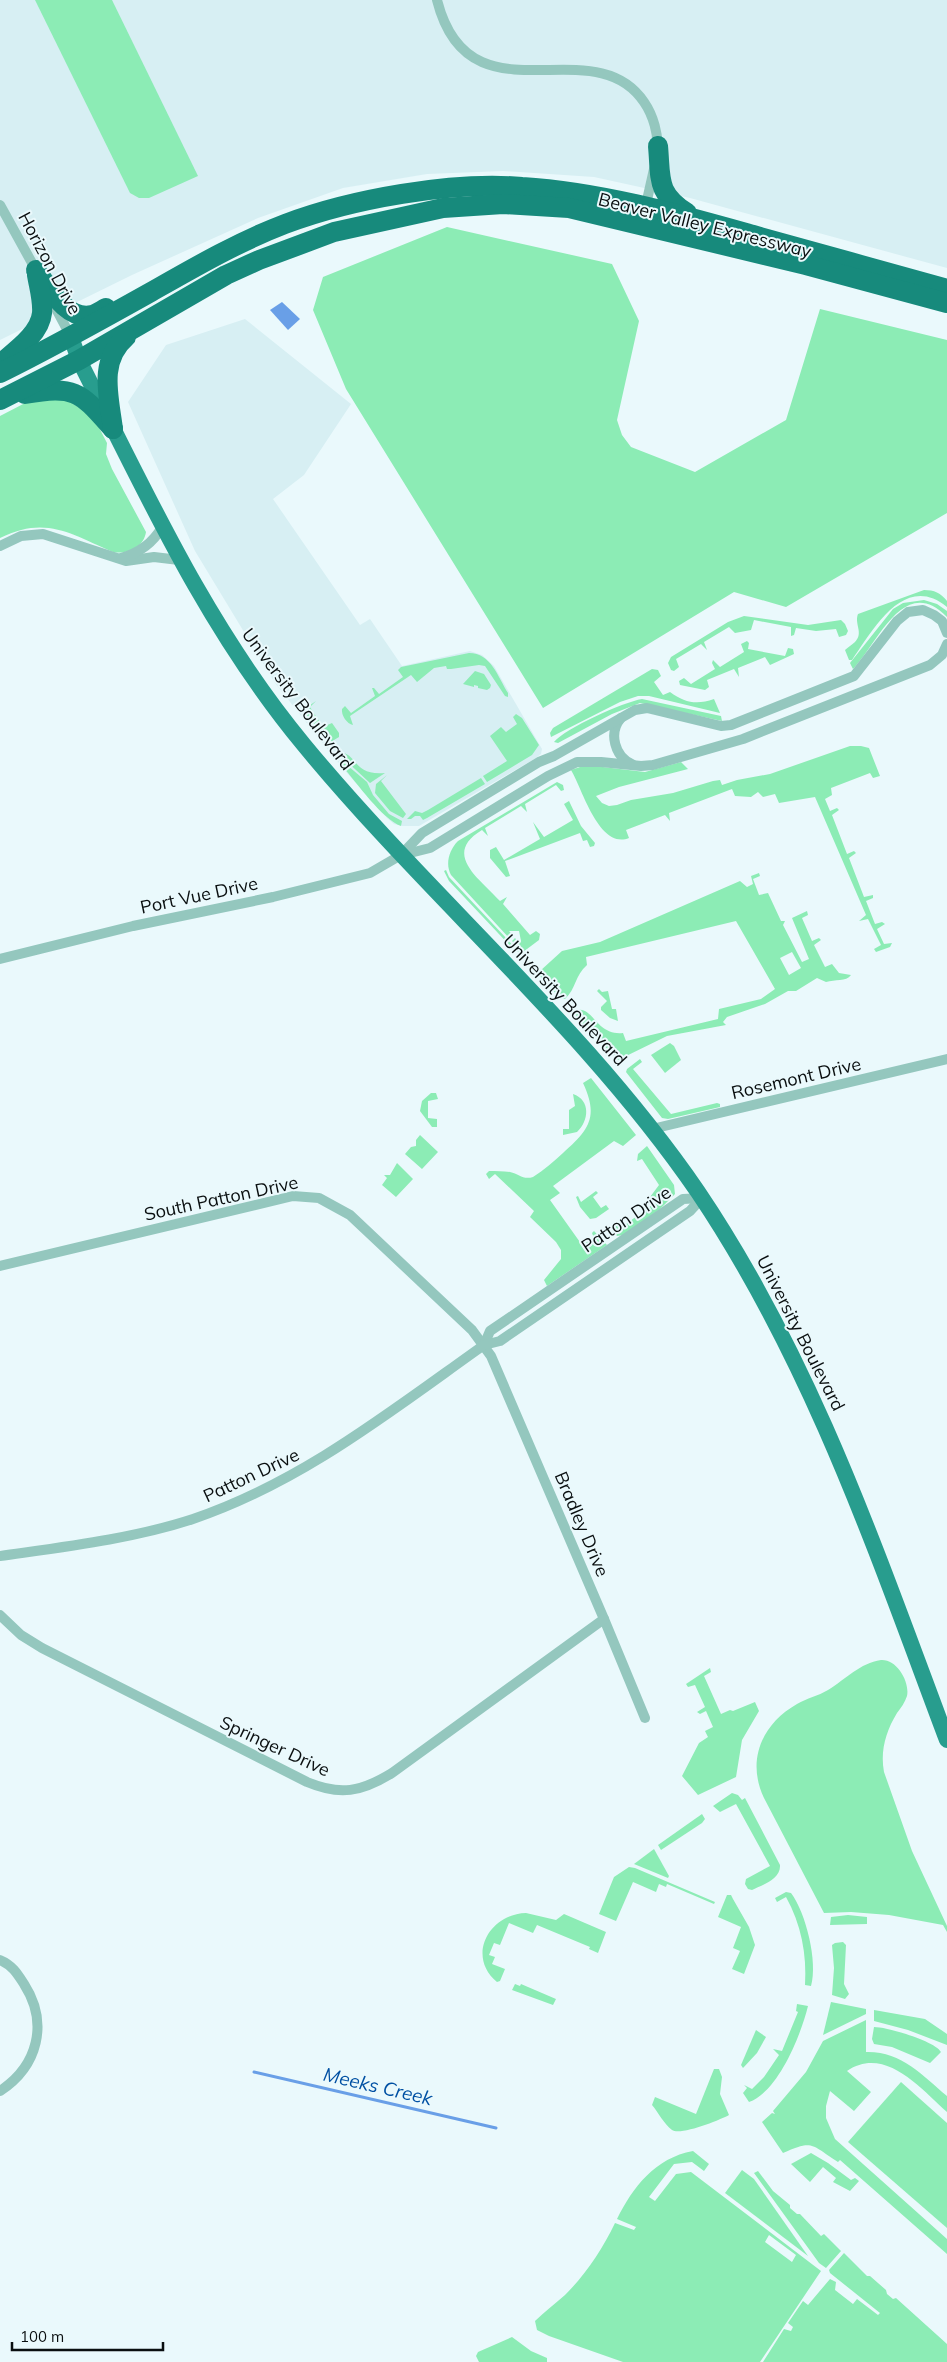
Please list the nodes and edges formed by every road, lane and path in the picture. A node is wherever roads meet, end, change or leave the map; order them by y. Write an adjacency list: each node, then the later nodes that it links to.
1 (437, 0): 2 (street)
2 (658, 146): 4 (street); 5 (highway)
3 (0, 205): 6 (street, Horizon Drive)
4 (643, 215): 5 (highway, Beaver Valley Expressway); 7 (highway, Beaver Valley Expressway); 9 (highway, Beaver Valley Expressway); 10 (highway, Beaver Valley Expressway)
5 (700, 220): 8 (highway, Beaver Valley Expressway)
6 (36, 270): 7 (highway); 11 (street, Horizon Drive); 13 (highway)
7 (164, 285): 11 (highway, Beaver Valley Expressway)
8 (947, 289)
9 (947, 303)
10 (144, 322): 12 (highway, Beaver Valley Expressway); 16 (highway)
11 (71, 337): 12 (main road, University Boulevard); 14 (highway, Beaver Valley Expressway)
12 (79, 360): 15 (highway, Beaver Valley Expressway); 16 (main road, University Boulevard)
13 (0, 364)
14 (0, 373)
15 (2, 399): 16 (highway)
16 (113, 429): 17 (main road, University Boulevard)
17 (162, 527): 19 (street); 20 (main road, University Boulevard)
18 (0, 546): 19 (street)
19 (117, 559): 20 (street)
20 (179, 560): 25 (main road, University Boulevard)
21 (947, 633): 23 (street)
22 (947, 644): 24 (street)
23 (624, 716): 24 (street); 25 (street)
24 (635, 766): 25 (street)
25 (401, 855): 26 (street, Port Vue Drive); 28 (main road, University Boulevard)
26 (0, 959)
27 (947, 1059): 28 (street, Rosemont Drive)
28 (652, 1129): 29 (main road, University Boulevard)
29 (702, 1198): 31 (street, Patton Drive); 36 (main road, University Boulevard)
30 (0, 1266): 31 (street, South Patton Drive)
31 (484, 1346): 32 (street, Patton Drive); 34 (street, Bradley Drive)
32 (0, 1556)
33 (0, 1615): 34 (street, Springer Drive)
34 (604, 1619): 35 (street, Bradley Drive)
35 (645, 1718)
36 (947, 1740)
37 (0, 1960): 38 (street)
38 (0, 2091)

